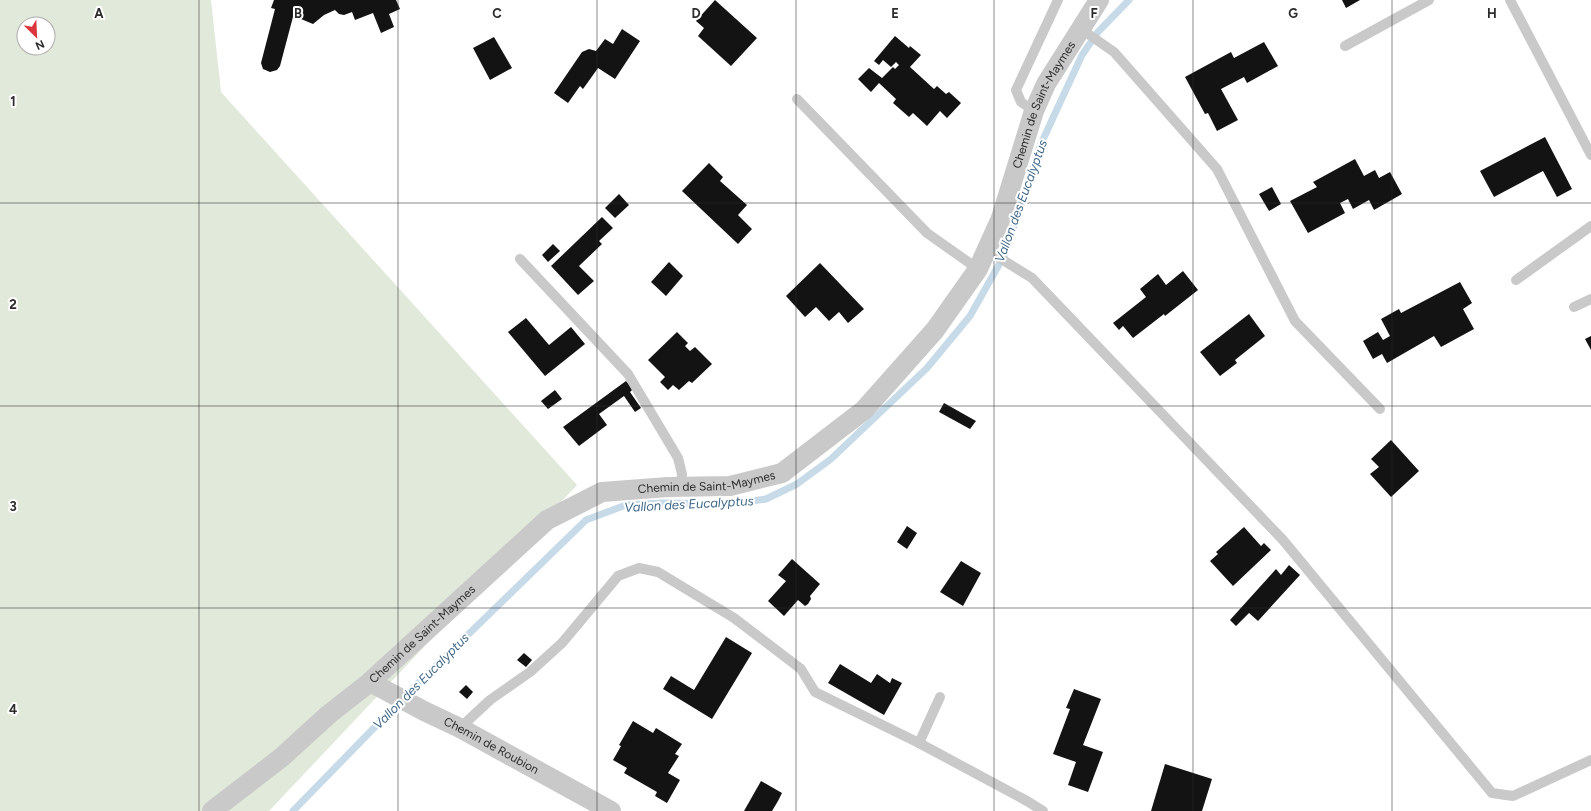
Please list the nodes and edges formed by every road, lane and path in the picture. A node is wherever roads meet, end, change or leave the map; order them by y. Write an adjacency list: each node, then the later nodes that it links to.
1 (1058, 0): 8 (lane)
2 (1099, 0): 5 (street, Chemin de Saint-Maymes)
3 (1429, 0): 6 (lane)
4 (1510, 0): 9 (lane)
5 (1080, 29): 8 (street, Chemin de Saint-Maymes); 17 (lane)
6 (1345, 46)
7 (797, 99): 13 (lane)
8 (1034, 111): 11 (street, Chemin de Saint-Maymes)
9 (1591, 155)
10 (1591, 226): 14 (lane)
11 (987, 250): 13 (street, Chemin de Saint-Maymes); 23 (lane)
12 (520, 259): 18 (lane)
13 (978, 270): 18 (street, Chemin de Saint-Maymes)
14 (1516, 280)
15 (1591, 299): 16 (lane)
16 (1574, 307)
17 (1380, 409)
18 (681, 487): 19 (street, Chemin de Saint-Maymes)
19 (370, 682): 21 (street, Chemin de Roubion); 24 (street, Chemin de Saint-Maymes)
20 (940, 697): 22 (lane)
21 (460, 728): 22 (lane); 25 (street, Chemin de Roubion)
22 (920, 744): 26 (lane)
23 (1591, 760)
24 (212, 811)
25 (611, 811)
26 (1043, 811)

